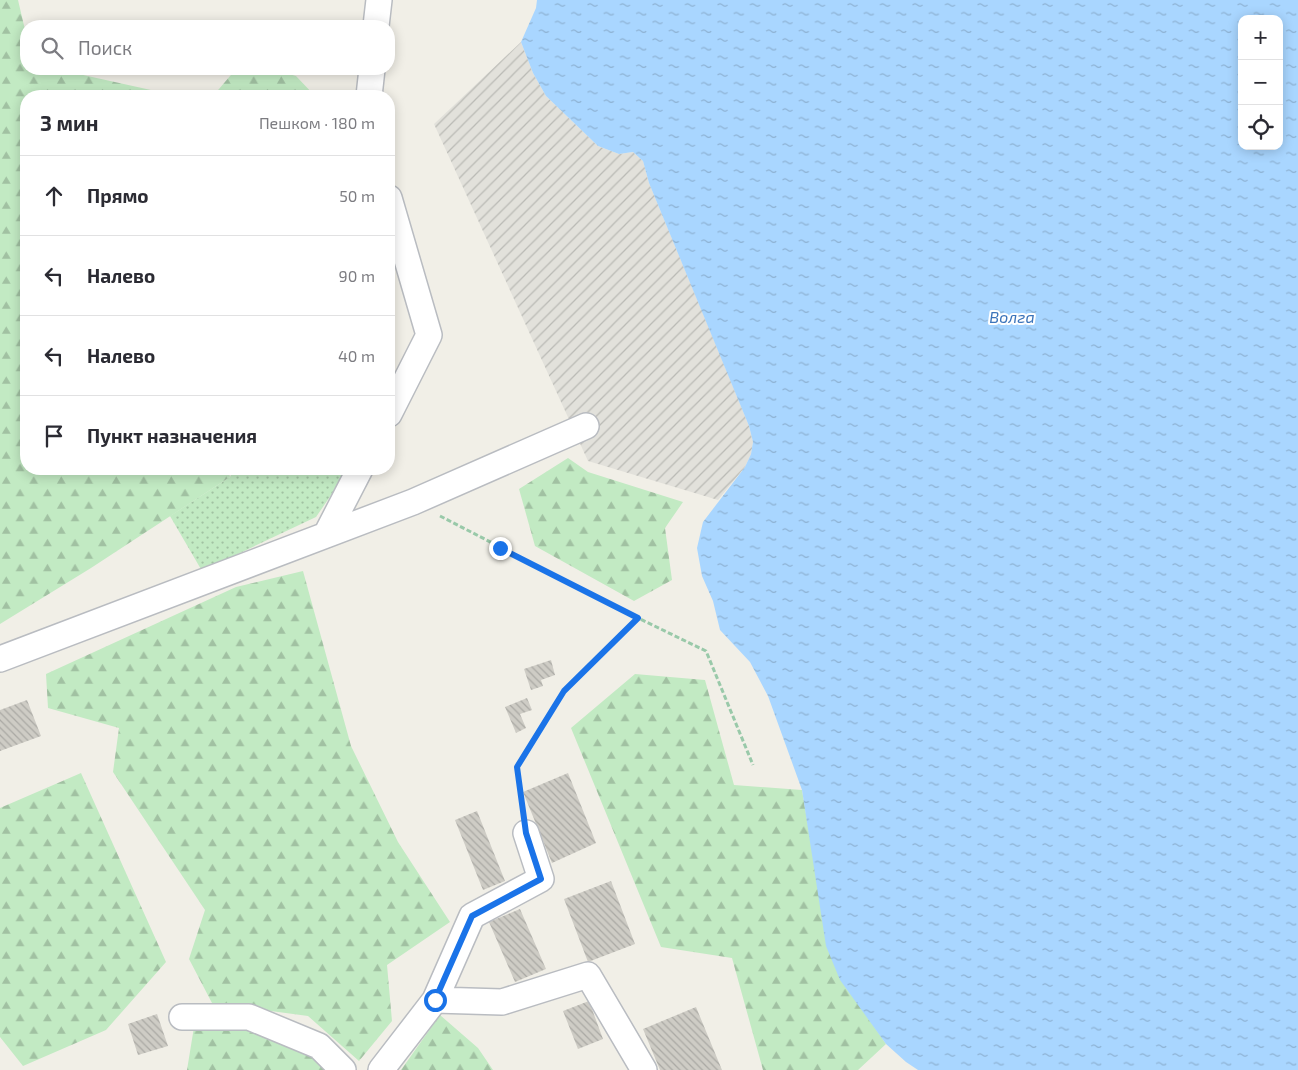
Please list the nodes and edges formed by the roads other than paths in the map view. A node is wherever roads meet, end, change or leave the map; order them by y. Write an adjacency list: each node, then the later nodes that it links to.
1 (379, 0): 2 (street)
2 (377, 20)
3 (371, 75): 4 (street)
4 (370, 90)
5 (395, 219): 6 (street)
6 (395, 402)
7 (586, 426): 9 (street)
8 (357, 475): 9 (street)
9 (326, 535): 10 (street)
10 (0, 658)
11 (526, 833): 12 (street)
12 (435, 1000): 15 (street); 16 (street)
13 (182, 1018): 14 (street)
14 (343, 1070)
15 (381, 1070)
16 (644, 1070)

